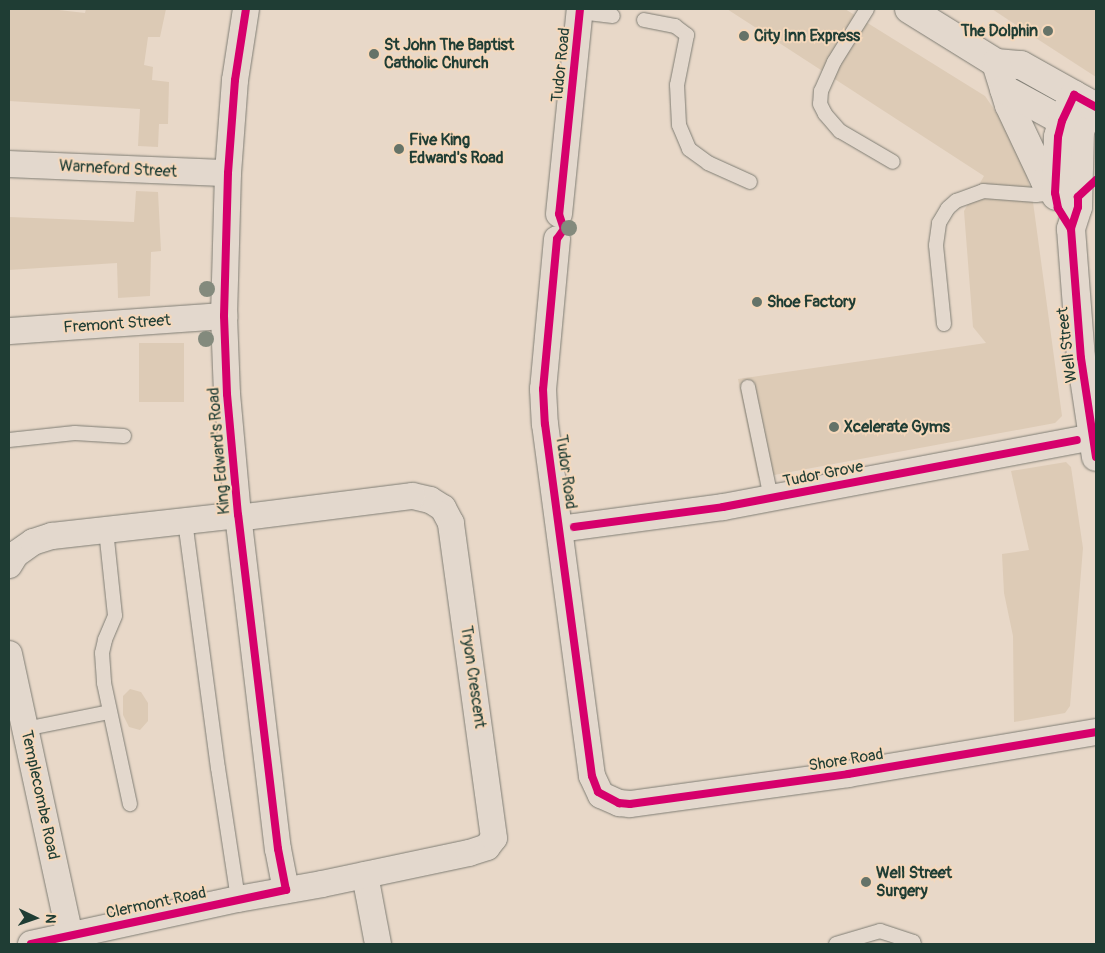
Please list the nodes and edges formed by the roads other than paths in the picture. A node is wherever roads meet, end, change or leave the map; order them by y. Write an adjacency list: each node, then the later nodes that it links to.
1 (246, 9): 12 (street, King Edward's Road)
2 (867, 9): 10 (lane)
3 (580, 10): 5 (lane); 26 (street, Tudor Road)
4 (914, 10): 7 (main road)
5 (613, 16)
6 (644, 20): 13 (lane)
7 (1000, 76): 8 (main road); 9 (main road); 14 (main road)
8 (1087, 102): 9 (main road, Well Street)
9 (1079, 131): 14 (main road, Well Street)
10 (892, 162)
11 (9, 164): 12 (street, Warneford Street)
12 (228, 173): 15 (street, King Edward's Road)
13 (750, 182)
14 (1077, 190): 16 (lane); 18 (main road, Well Street)
15 (224, 316): 17 (street, Fremont Street); 24 (street, King Edward's Road)
16 (944, 324)
17 (9, 331)
18 (1089, 358): 22 (main road, Well Street)
19 (748, 387): 23 (lane)
20 (124, 436): 21 (lane)
21 (9, 440)
22 (1095, 447): 23 (street, Tudor Grove)
23 (771, 498): 26 (street, Tudor Grove)
24 (239, 517): 25 (street); 35 (street, Tryon Crescent); 36 (street, King Edward's Road)
25 (185, 521): 27 (street); 37 (lane)
26 (560, 529): 33 (street, Tudor Road)
27 (106, 530): 28 (street); 30 (lane)
28 (9, 565)
29 (9, 654): 31 (street, Templecombe Road)
30 (109, 712): 31 (lane); 34 (lane)
31 (25, 729): 38 (street, Templecombe Road)
32 (1096, 732): 33 (street, Shore Road)
33 (601, 795)
34 (130, 804)
35 (365, 875): 36 (street, Tryon Crescent); 40 (street)
36 (286, 890): 37 (street, Clermont Road)
37 (238, 899): 38 (street, Clermont Road)
38 (70, 935): 39 (street, Clermont Road)
39 (31, 944)
40 (378, 944)
41 (836, 944): 42 (lane)
42 (914, 944)

